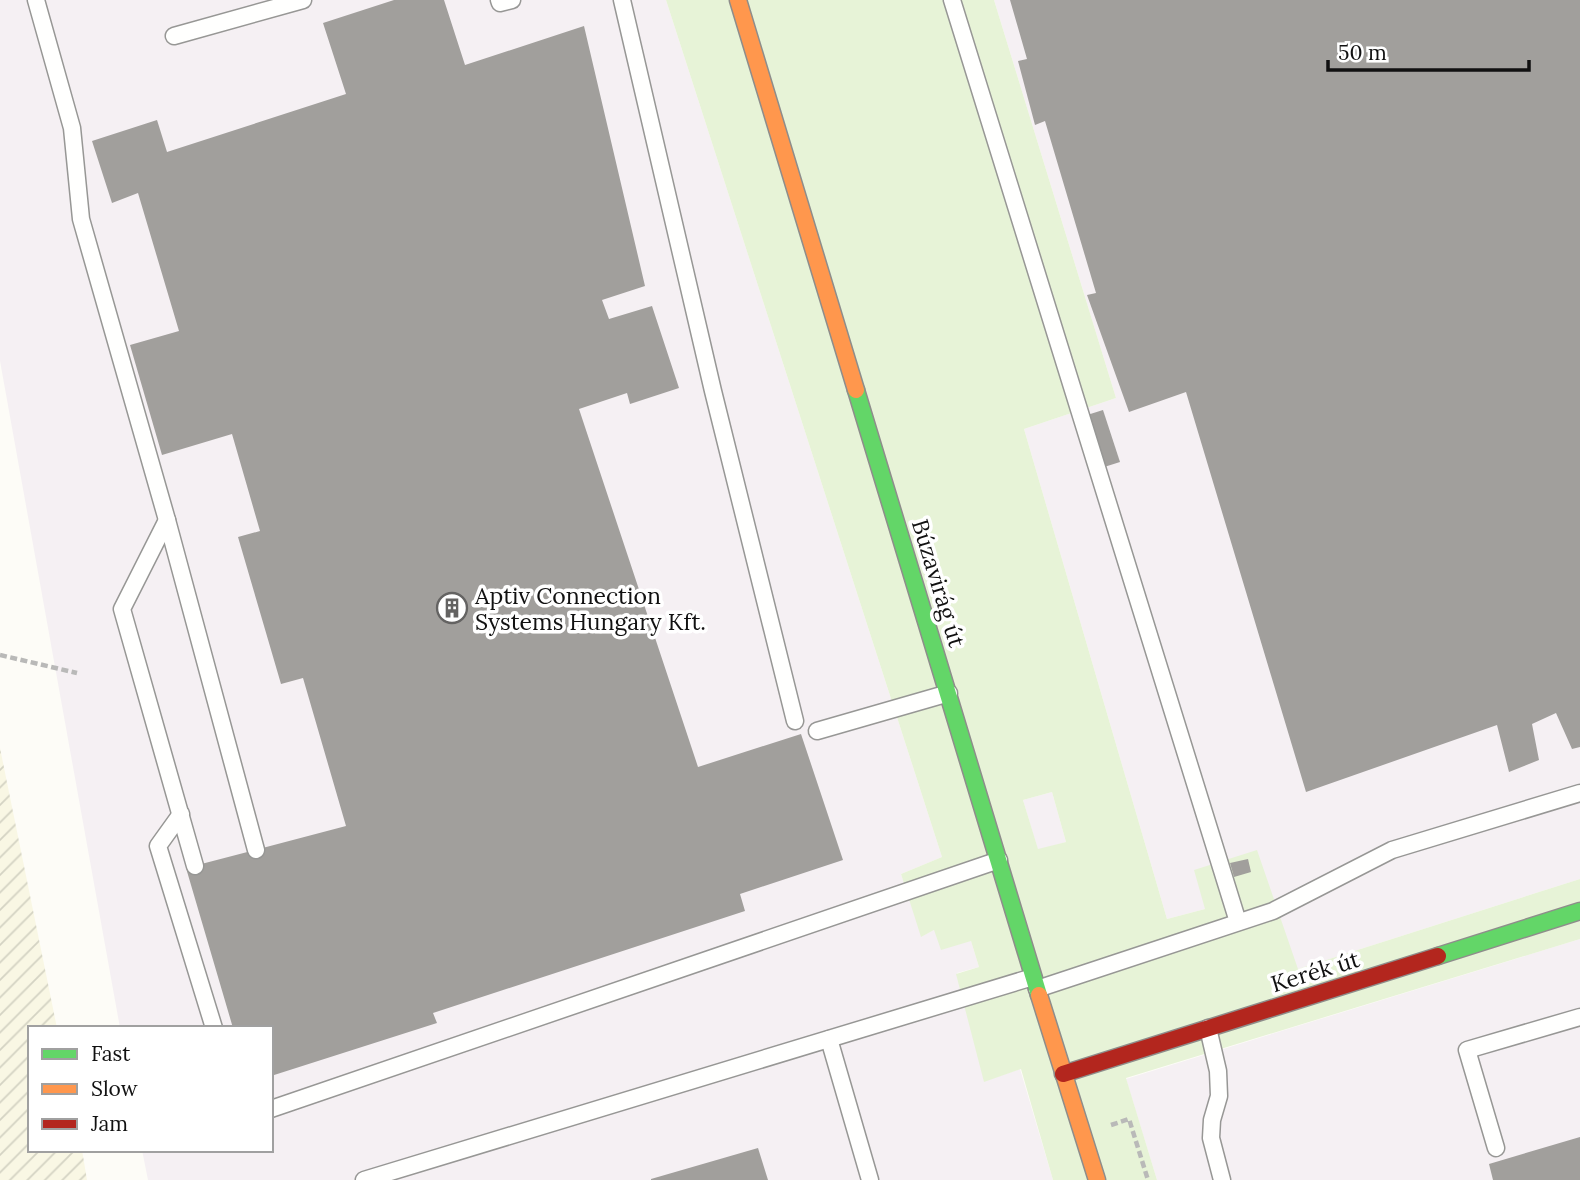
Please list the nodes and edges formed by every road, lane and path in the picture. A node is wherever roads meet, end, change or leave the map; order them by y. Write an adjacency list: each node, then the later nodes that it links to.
1 (36, 0): 9 (lane)
2 (303, 0): 8 (lane)
3 (499, 0): 4 (lane)
4 (512, 0)
5 (622, 0): 13 (lane)
6 (738, 0): 12 (street, Búzavirág út)
7 (952, 0): 21 (lane)
8 (174, 36)
9 (167, 520): 16 (lane); 17 (lane)
10 (0, 655): 11 (path)
11 (77, 673)
12 (949, 693): 14 (lane); 18 (street, Búzavirág út)
13 (795, 721)
14 (817, 731)
15 (1580, 793): 21 (lane)
16 (181, 814): 19 (lane); 24 (lane)
17 (256, 850)
18 (999, 860): 22 (street, Búzavirág út); 28 (lane)
19 (195, 866)
20 (1580, 911): 25 (street, Kerék út)
21 (1238, 922): 22 (lane)
22 (1035, 983): 26 (lane); 27 (street, Búzavirág út)
23 (1580, 1017): 30 (lane)
24 (213, 1026)
25 (1208, 1028): 27 (street, Kerék út); 35 (lane)
26 (829, 1039): 31 (lane); 32 (lane)
27 (1063, 1074): 33 (street, Búzavirág út)
28 (273, 1108)
29 (1129, 1119): 34 (path)
30 (1496, 1148)
31 (365, 1180)
32 (870, 1180)
33 (1097, 1180)
34 (1148, 1180)
35 (1222, 1180)

